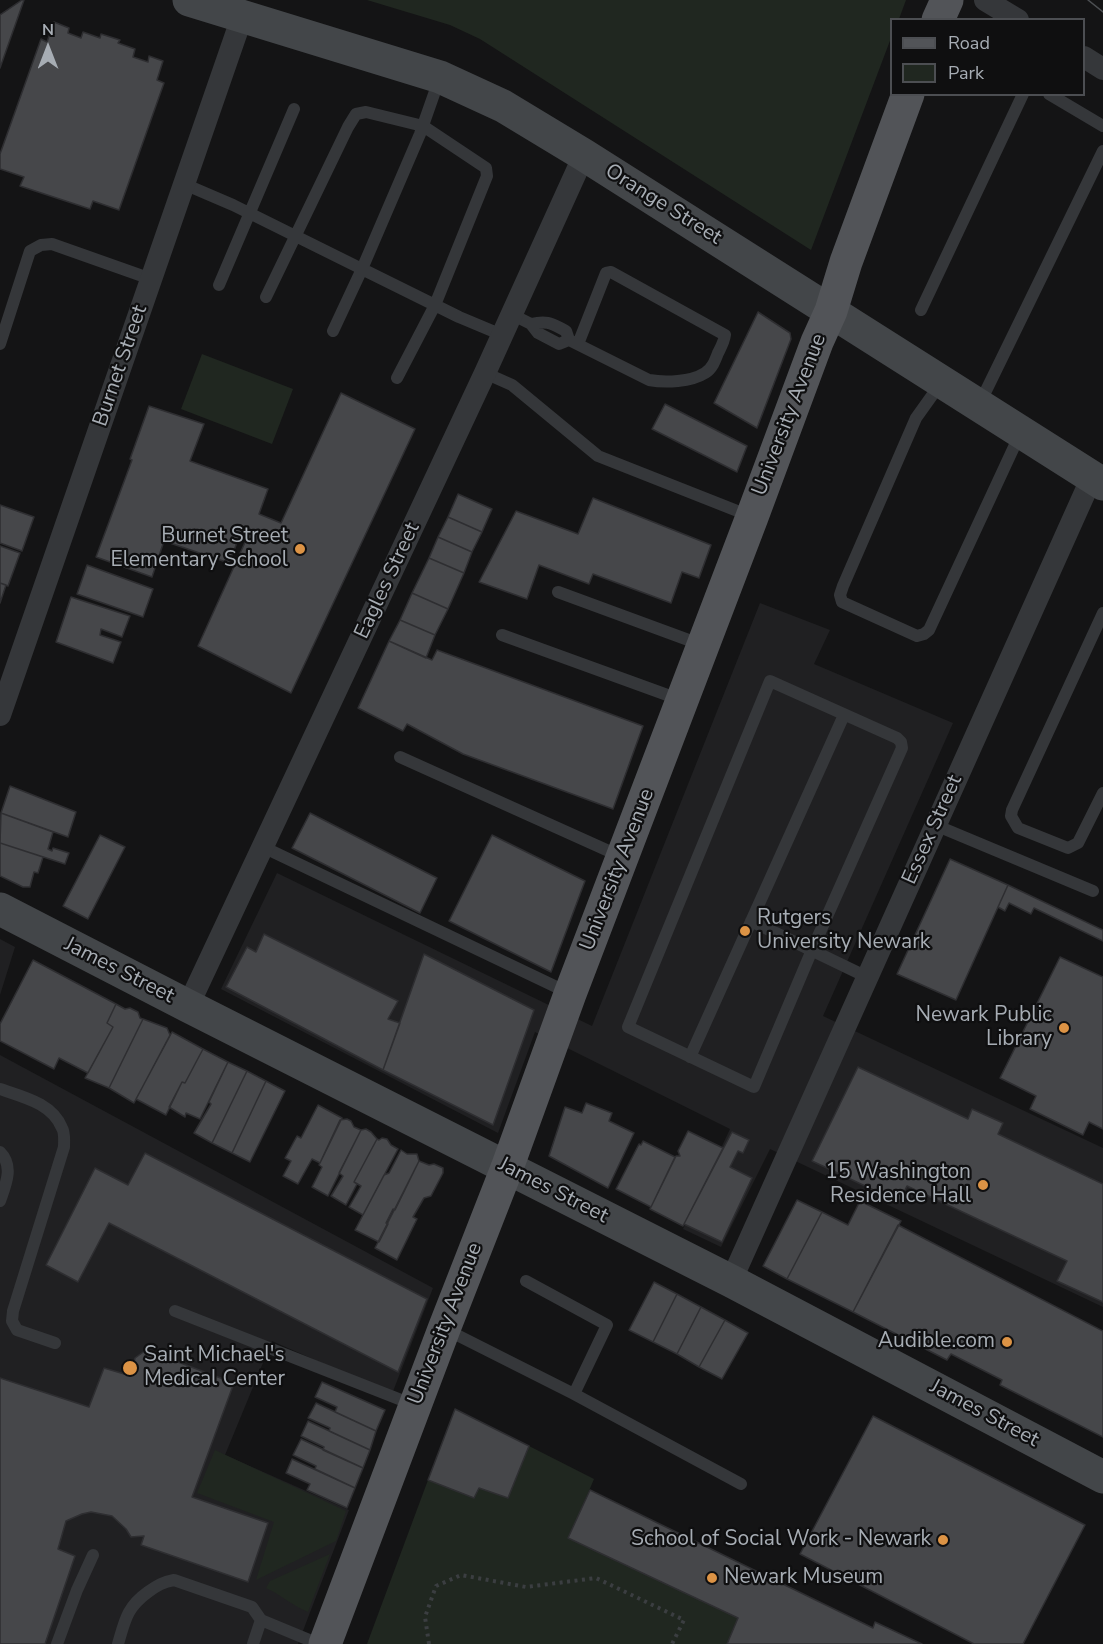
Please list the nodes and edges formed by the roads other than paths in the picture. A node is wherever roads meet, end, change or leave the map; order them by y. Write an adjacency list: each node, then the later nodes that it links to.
1 (189, 0): 4 (street, Orange Street)
2 (946, 0): 5 (main road)
3 (985, 0): 6 (street)
4 (242, 17): 9 (street, Orange Street); 18 (street, Burnet Street)
5 (939, 18)
6 (1015, 18)
7 (1085, 58): 8 (street)
8 (1103, 69)
9 (440, 77): 14 (lane); 17 (street, Orange Street)
10 (907, 96): 27 (main road, University Avenue)
11 (1022, 96): 26 (lane)
12 (1052, 96): 15 (lane)
13 (294, 110): 19 (lane)
14 (423, 126): 20 (lane); 21 (lane); 25 (lane)
15 (1103, 126)
16 (1103, 151): 36 (lane)
17 (584, 155): 27 (street, Orange Street); 28 (street, Eagles Street)
18 (184, 184): 19 (lane); 22 (street, Burnet Street)
19 (250, 213): 20 (lane); 23 (lane)
20 (295, 235): 21 (lane); 24 (lane)
21 (362, 268): 25 (lane); 29 (lane)
22 (151, 279): 32 (lane); 45 (street, Burnet Street)
23 (219, 285)
24 (266, 297)
25 (435, 305): 30 (lane); 34 (lane)
26 (921, 310)
27 (831, 311): 35 (street, Orange Street); 39 (main road, University Avenue)
28 (511, 314): 30 (street, Eagles Street); 31 (lane)
29 (333, 331)
30 (502, 335): 33 (street, Eagles Street)
31 (574, 342): 31 (lane)
32 (0, 344)
33 (485, 373): 39 (lane); 50 (street, Eagles Street)
34 (396, 378)
35 (941, 382): 36 (street, Orange Street); 37 (lane)
36 (979, 406): 37 (street, Orange Street)
37 (1021, 433): 38 (street, Orange Street)
38 (1097, 481): 49 (street, Essex Street)
39 (752, 517): 43 (main road, University Avenue)
40 (558, 592): 43 (lane)
41 (1103, 613): 48 (lane)
42 (502, 635): 44 (lane)
43 (703, 646): 44 (main road, University Avenue)
44 (682, 701): 51 (main road, University Avenue)
45 (0, 715)
46 (844, 715): 54 (lane); 55 (lane); 59 (lane)
47 (400, 757): 51 (lane)
48 (1103, 793)
49 (935, 825): 52 (lane); 56 (street, Essex Street)
50 (263, 847): 57 (lane); 58 (street, Eagles Street)
51 (623, 857): 57 (main road, University Avenue)
52 (1094, 891)
53 (0, 909): 58 (street, James Street)
54 (751, 921): 55 (lane); 59 (lane)
55 (812, 950): 56 (lane); 59 (lane)
56 (867, 977): 65 (street, Essex Street)
57 (570, 994): 62 (main road, University Avenue)
58 (188, 1006): 62 (street, James Street)
59 (690, 1057)
60 (0, 1089): 68 (lane)
61 (0, 1152): 63 (lane)
62 (507, 1168): 65 (street, James Street); 67 (main road, University Avenue)
63 (0, 1201)
64 (526, 1281): 69 (lane)
65 (731, 1281): 71 (street, James Street)
66 (175, 1311): 70 (lane)
67 (444, 1329): 69 (lane); 70 (main road, University Avenue)
68 (56, 1344)
69 (574, 1394): 72 (lane)
70 (415, 1406): 79 (main road, University Avenue)
71 (1103, 1477)
72 (741, 1484)
73 (93, 1555): 75 (lane)
74 (261, 1620): 76 (lane); 77 (lane); 78 (lane)
75 (57, 1644)
76 (117, 1644)
77 (253, 1644)
78 (319, 1644)
79 (325, 1644)

